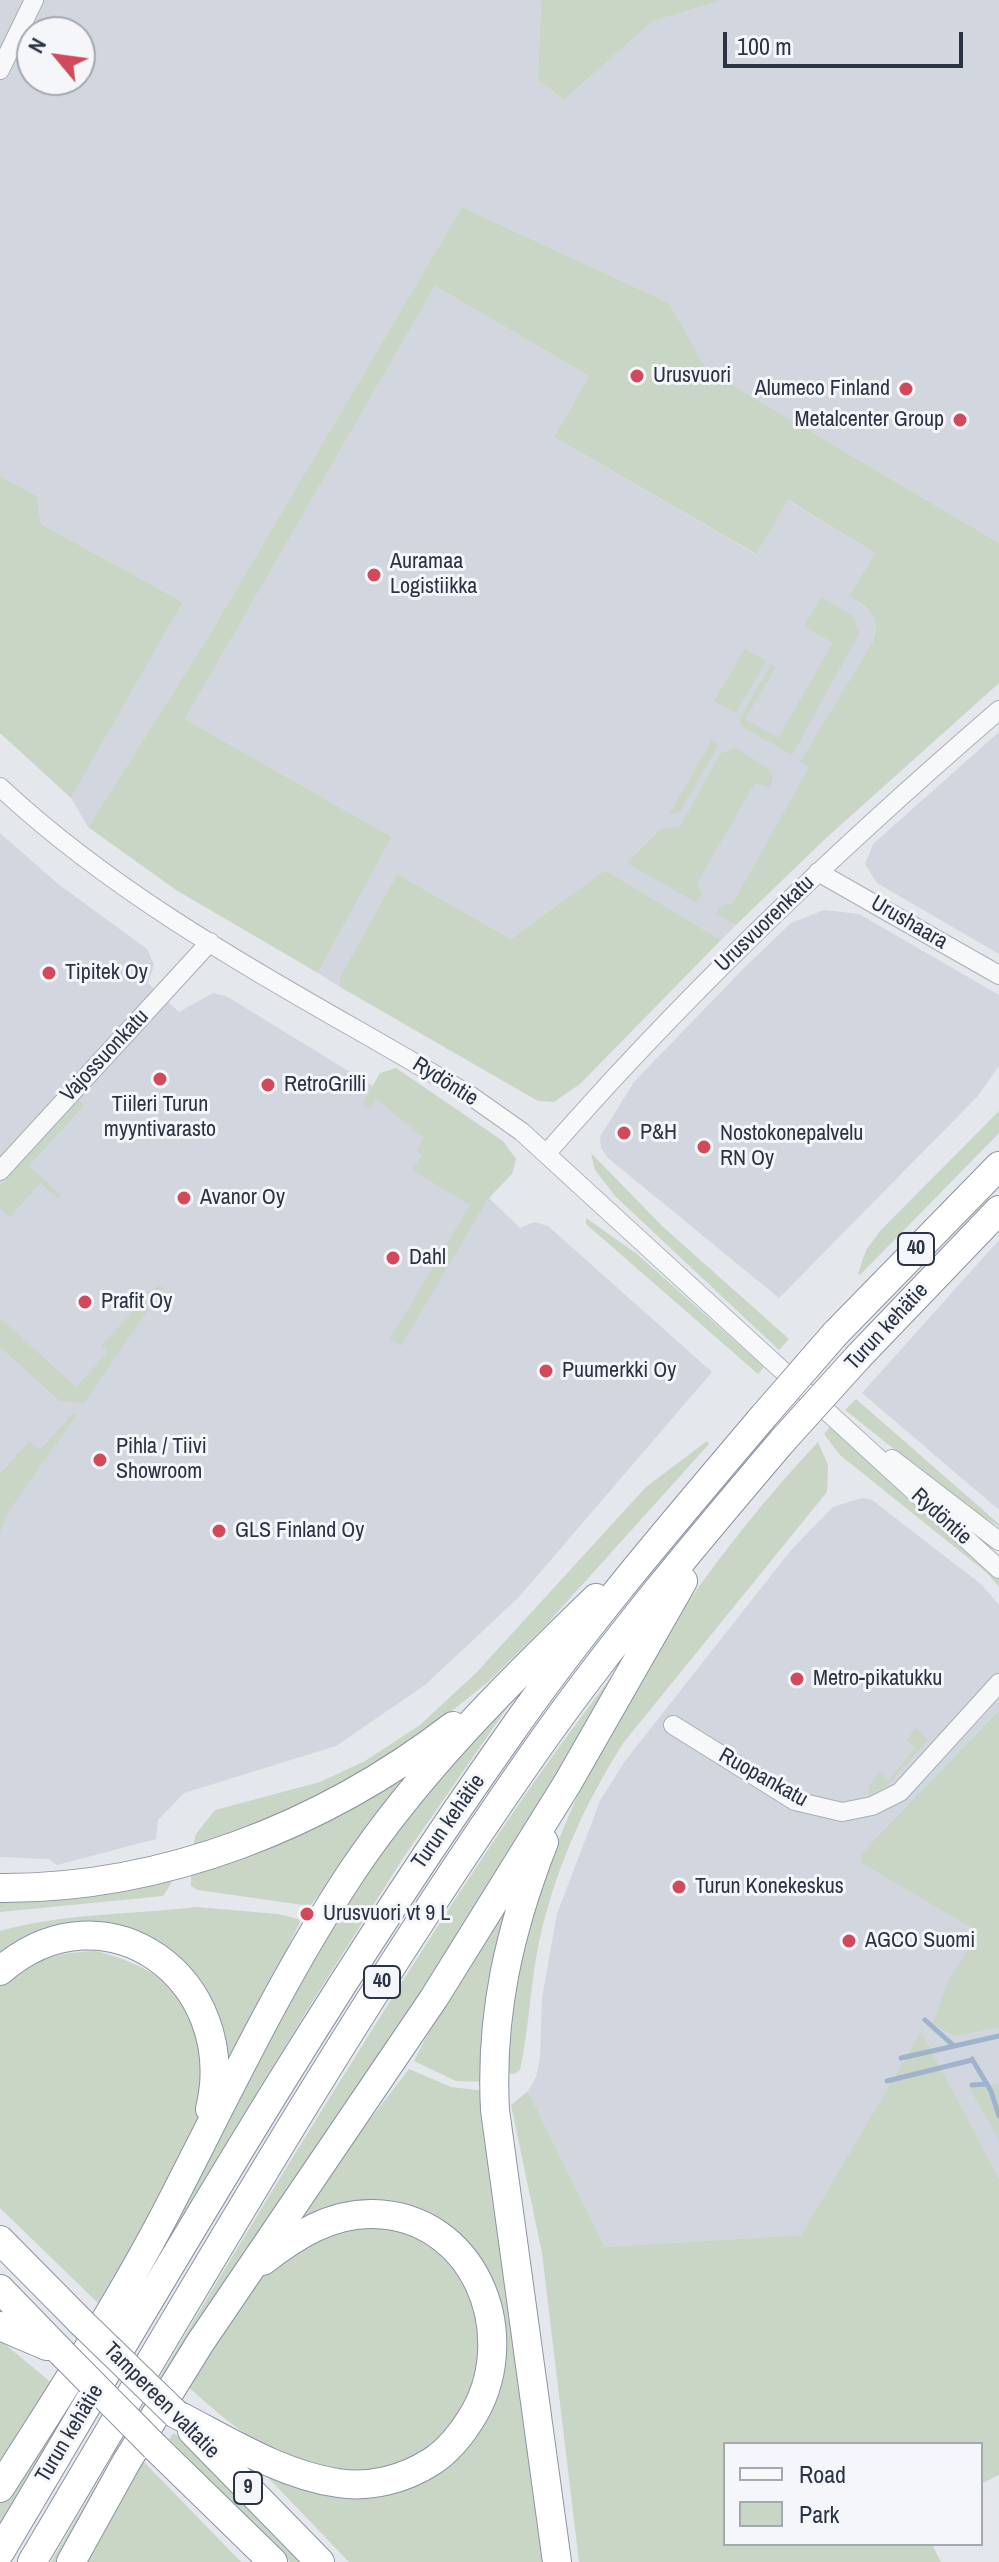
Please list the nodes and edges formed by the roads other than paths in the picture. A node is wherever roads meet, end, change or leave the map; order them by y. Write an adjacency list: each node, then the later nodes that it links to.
1 (34, 0): 2 (street)
2 (0, 70)
3 (999, 710): 5 (street, Urusvuorenkatu)
4 (0, 787): 6 (street, Rydöntie)
5 (818, 872): 7 (street, Urushaara); 8 (street, Urusvuorenkatu)
6 (210, 942): 8 (street, Rydöntie); 10 (street, Vajossuonkatu)
7 (999, 975)
8 (546, 1154): 12 (street, Rydöntie)
9 (999, 1166): 14 (highway, Turun kehätie / 40, bridge)
10 (0, 1171)
11 (999, 1210): 13 (highway, Turun kehätie / 40, bridge)
12 (851, 1429): 15 (street, Rydöntie); 16 (street, Rydöntie)
13 (717, 1517): 20 (highway); 33 (highway, Turun kehätie / 40)
14 (664, 1535): 18 (highway); 32 (highway, Turun kehätie / 40)
15 (999, 1541)
16 (999, 1569)
17 (999, 1683): 19 (street, Ruopankatu)
18 (498, 1692): 21 (highway); 23 (highway)
19 (673, 1725)
20 (567, 1784): 25 (highway); 38 (highway)
21 (0, 1888)
22 (0, 1971): 23 (highway)
23 (203, 2137): 30 (highway)
24 (0, 2240): 29 (highway, Tampereen valtatie / 9, bridge)
25 (246, 2275): 29 (highway); 34 (highway)
26 (0, 2289): 28 (highway, Tampereen valtatie / 9)
27 (0, 2326): 28 (highway)
28 (62, 2353): 31 (highway, Tampereen valtatie / 9, bridge)
29 (176, 2414): 37 (highway, Tampereen valtatie / 9)
30 (0, 2488)
31 (221, 2508): 35 (highway); 36 (highway, Tampereen valtatie / 9)
32 (0, 2552)
33 (32, 2562)
34 (71, 2562)
35 (253, 2562)
36 (273, 2562)
37 (320, 2562)
38 (557, 2562)

